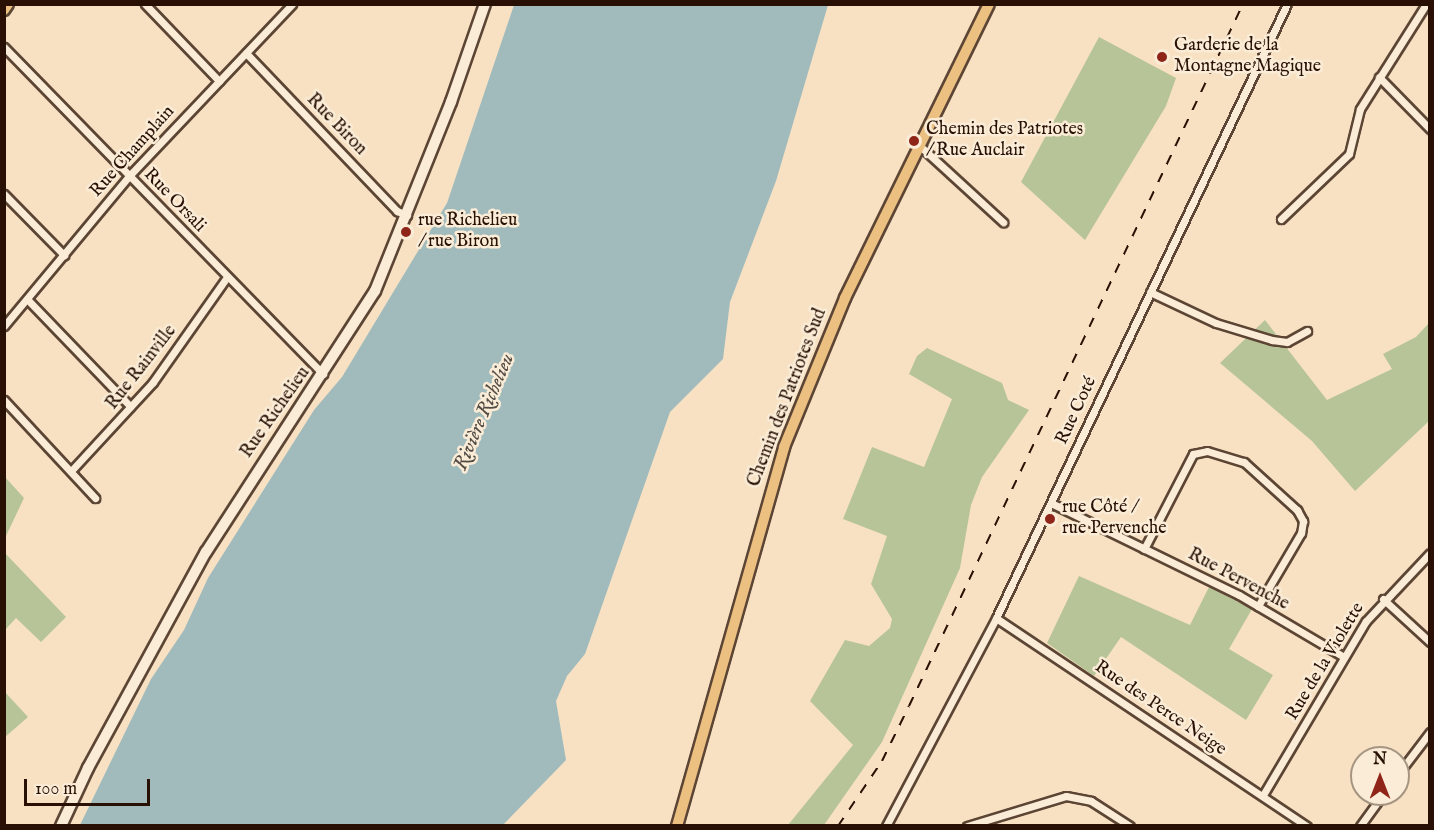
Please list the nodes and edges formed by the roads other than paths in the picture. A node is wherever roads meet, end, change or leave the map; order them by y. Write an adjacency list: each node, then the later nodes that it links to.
1 (8, 4): 8 (main road)
2 (145, 4): 12 (street)
3 (292, 4): 10 (street, Rue Champlain)
4 (485, 4): 17 (main road, Rue Richelieu)
5 (989, 4): 14 (main road, Chemin des Patriotes Sud)
6 (1287, 4): 22 (street, Rue Coté)
7 (1426, 4): 11 (street)
8 (4, 10)
9 (4, 47): 15 (street, Rue Orsali)
10 (246, 54): 12 (street, Rue Champlain); 17 (street, Rue Biron)
11 (1379, 77): 13 (street); 18 (street)
12 (219, 81): 15 (street, Rue Champlain)
13 (1430, 129)
14 (920, 146): 19 (street); 44 (main road, Chemin des Patriotes Sud)
15 (129, 176): 20 (street, Rue Champlain); 21 (street, Rue Orsali)
16 (4, 194): 20 (street)
17 (407, 215): 26 (main road, Rue Richelieu)
18 (1281, 219)
19 (1004, 222)
20 (64, 255): 23 (street, Rue Champlain)
21 (227, 277): 26 (street, Rue Orsali); 28 (street, Rue Rainville)
22 (1150, 292): 25 (street); 31 (street, Rue Coté)
23 (27, 299): 24 (street, Rue Champlain); 28 (street)
24 (4, 326)
25 (1307, 332)
26 (323, 374): 43 (main road, Rue Richelieu)
27 (4, 400): 29 (street)
28 (130, 406): 29 (street, Rue Rainville)
29 (71, 471): 30 (street)
30 (95, 498)
31 (1050, 503): 32 (street, Rue Pervenche); 36 (street, Rue Coté)
32 (1144, 549): 35 (street, Rue Pervenche); 35 (street)
33 (1429, 554): 34 (street, Rue de la Violette)
34 (1383, 599): 37 (street); 38 (street, Rue de la Violette)
35 (1258, 606): 38 (street, Rue Pervenche)
36 (996, 618): 41 (street, Rue des Perce Neige); 45 (street, Rue Coté)
37 (1430, 642)
38 (1344, 657): 41 (street, Rue de la Violette)
39 (1430, 732): 40 (street)
40 (1410, 758)
41 (1263, 795): 48 (street, Rue des Perce Neige)
42 (1374, 806): 49 (street)
43 (61, 825)
44 (676, 825)
45 (886, 825)
46 (967, 825): 47 (street)
47 (1130, 825)
48 (1307, 825)
49 (1360, 825)

